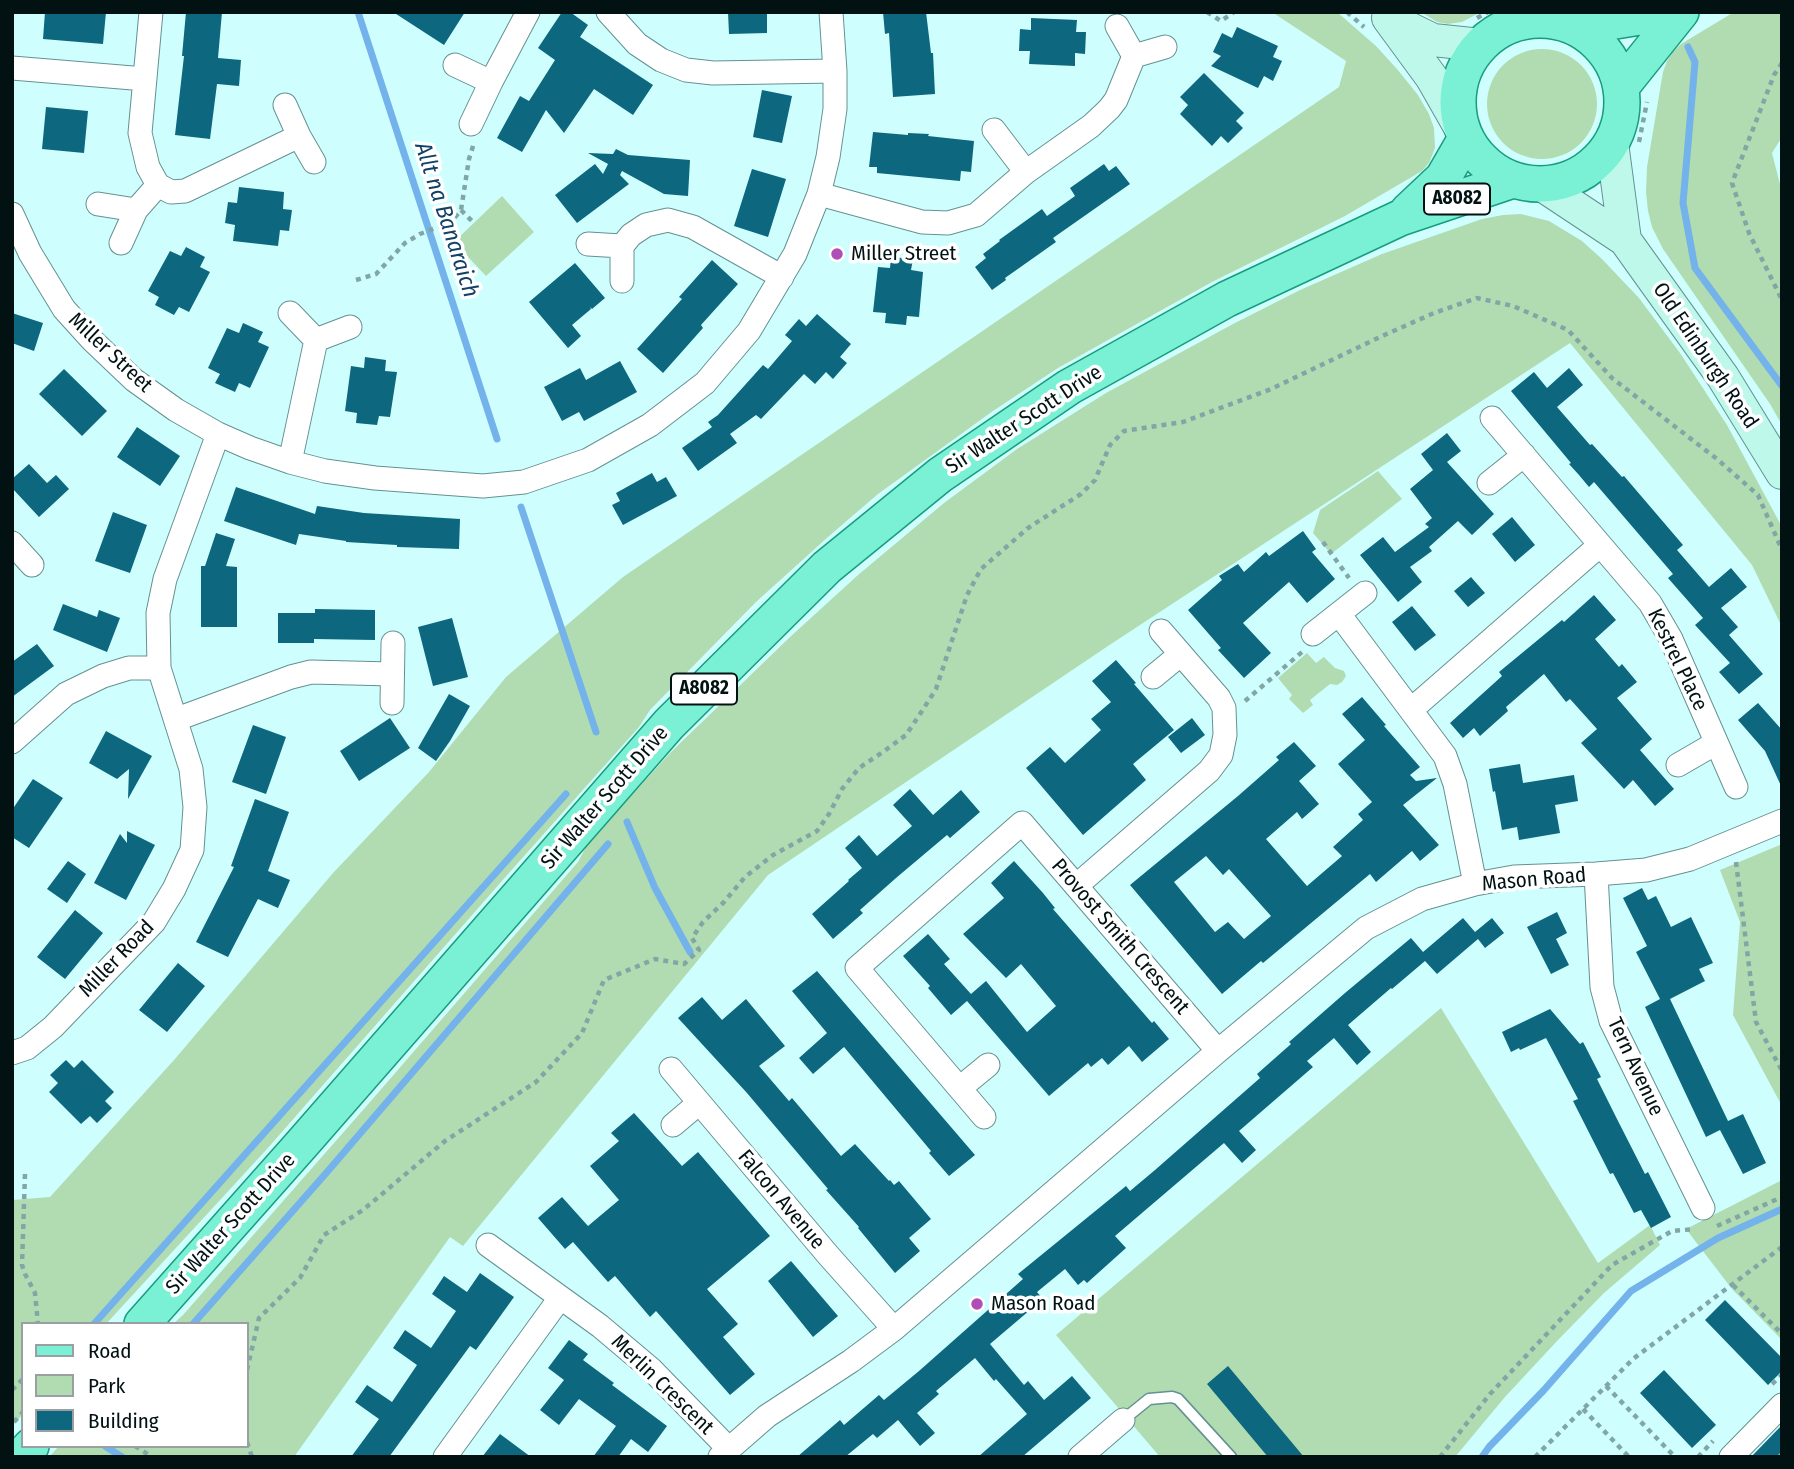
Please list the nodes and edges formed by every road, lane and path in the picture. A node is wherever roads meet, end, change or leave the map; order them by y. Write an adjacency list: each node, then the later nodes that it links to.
1 (151, 12): 20 (street)
2 (528, 12): 21 (street)
3 (608, 12): 19 (street)
4 (831, 12): 19 (street, Miller Street)
5 (1207, 12): 6 (path)
6 (1234, 12)
7 (1671, 12): 11 (main road)
8 (1681, 12): 22 (main road)
9 (1383, 15): 13 (street); 26 (street)
10 (1514, 17): 11 (main road); 13 (main road)
11 (1559, 19): 22 (main road, A8082)
12 (1117, 26): 15 (street)
13 (1481, 45): 26 (main road)
14 (1165, 47): 15 (street)
15 (1134, 56): 30 (street)
16 (1782, 63): 48 (path)
17 (455, 65): 21 (street)
18 (12, 68): 20 (street)
19 (835, 71): 33 (street, Miller Street)
20 (145, 79): 32 (street)
21 (491, 82): 25 (street)
22 (1634, 92): 28 (path); 28 (main road, A8082)
23 (285, 105): 27 (street)
24 (994, 130): 30 (street)
25 (473, 132): 36 (path)
26 (1463, 135): 31 (main road, A8082); 38 (main road, Sir Walter Scott Drive / A8082)
27 (299, 136): 29 (street); 32 (street)
28 (1625, 145): 31 (main road, A8082); 40 (street, Old Edinburgh Road)
29 (314, 162)
30 (1026, 172): 33 (street)
31 (1527, 182): 38 (main road, Sir Walter Scott Drive / A8082); 40 (street, Old Edinburgh Road)
32 (158, 185): 35 (street)
33 (819, 194): 45 (street, Miller Street)
34 (98, 204): 35 (street)
35 (136, 210): 41 (street)
36 (461, 210): 39 (path); 46 (path)
37 (12, 214): 44 (street, Miller Street)
38 (1401, 218): 102 (main road, Sir Walter Scott Drive / A8082)
39 (474, 223)
40 (1625, 240): 56 (street, Old Edinburgh Road)
41 (121, 243)
42 (588, 244): 43 (street)
43 (622, 246): 45 (street); 47 (street)
44 (21, 258): 53 (street, Miller Street)
45 (782, 277): 55 (street, Miller Street)
46 (356, 281)
47 (622, 281)
48 (1782, 300)
49 (290, 313): 51 (street)
50 (350, 327): 51 (street)
51 (316, 340): 55 (street)
52 (1492, 418): 54 (street, Kestrel Place)
53 (218, 434): 55 (street, Miller Street); 69 (street, Miller Road)
54 (1524, 455): 57 (street); 60 (street, Kestrel Place)
55 (290, 462)
56 (1782, 473)
57 (1489, 483)
58 (1323, 542): 63 (path)
59 (12, 544): 62 (street)
60 (1600, 545): 74 (street); 77 (street, Kestrel Place)
61 (1782, 550): 105 (path)
62 (32, 565)
63 (1363, 594): 64 (street)
64 (1339, 614): 66 (street); 74 (street)
65 (1161, 631): 68 (street)
66 (1313, 634): 73 (path)
67 (394, 643): 70 (street)
68 (1181, 654): 71 (street); 73 (street)
69 (159, 668): 75 (street, Miller Road); 76 (street)
70 (392, 674): 72 (street); 75 (street)
71 (1153, 677)
72 (392, 703)
73 (1224, 708): 84 (street)
74 (1412, 709): 83 (street)
75 (177, 719): 86 (street, Miller Road)
76 (12, 743)
77 (1716, 743): 78 (street); 79 (street, Kestrel Place)
78 (1678, 765)
79 (1736, 787)
80 (1782, 821): 81 (street, Mason Road)
81 (1734, 842): 82 (street, Mason Road); 89 (path)
82 (1596, 874): 83 (street, Mason Road); 96 (street, Tern Avenue)
83 (1475, 884): 85 (street, Mason Road)
84 (1076, 886): 85 (street, Provost Smith Crescent); 90 (street, Provost Smith Crescent)
85 (1218, 1051): 103 (street, Mason Road)
86 (12, 1054)
87 (988, 1065): 90 (street)
88 (671, 1069): 91 (street, Falcon Avenue)
89 (1782, 1070)
90 (960, 1088): 92 (street, Provost Smith Crescent)
91 (699, 1103): 93 (street); 103 (street, Falcon Avenue)
92 (985, 1117)
93 (673, 1125)
94 (25, 1174): 101 (path)
95 (1782, 1197): 114 (path)
96 (1703, 1208)
97 (488, 1245): 100 (street, Merlin Crescent)
98 (1782, 1247): 99 (path)
99 (1733, 1285): 104 (path); 106 (path)
100 (560, 1298): 110 (street, Merlin Crescent); 111 (street)
101 (38, 1322)
102 (144, 1322)
103 (894, 1329): 110 (street, Mason Road)
104 (1782, 1334)
105 (248, 1366)
106 (1606, 1386): 108 (path); 117 (path)
107 (1782, 1405): 118 (street)
108 (1583, 1409): 115 (path); 116 (path)
109 (1123, 1420): 112 (street); 113 (lane)
110 (724, 1453)
111 (445, 1457)
112 (1080, 1457)
113 (1231, 1457)
114 (1440, 1457)
115 (1535, 1457)
116 (1629, 1457)
117 (1675, 1457)
118 (1731, 1457)

